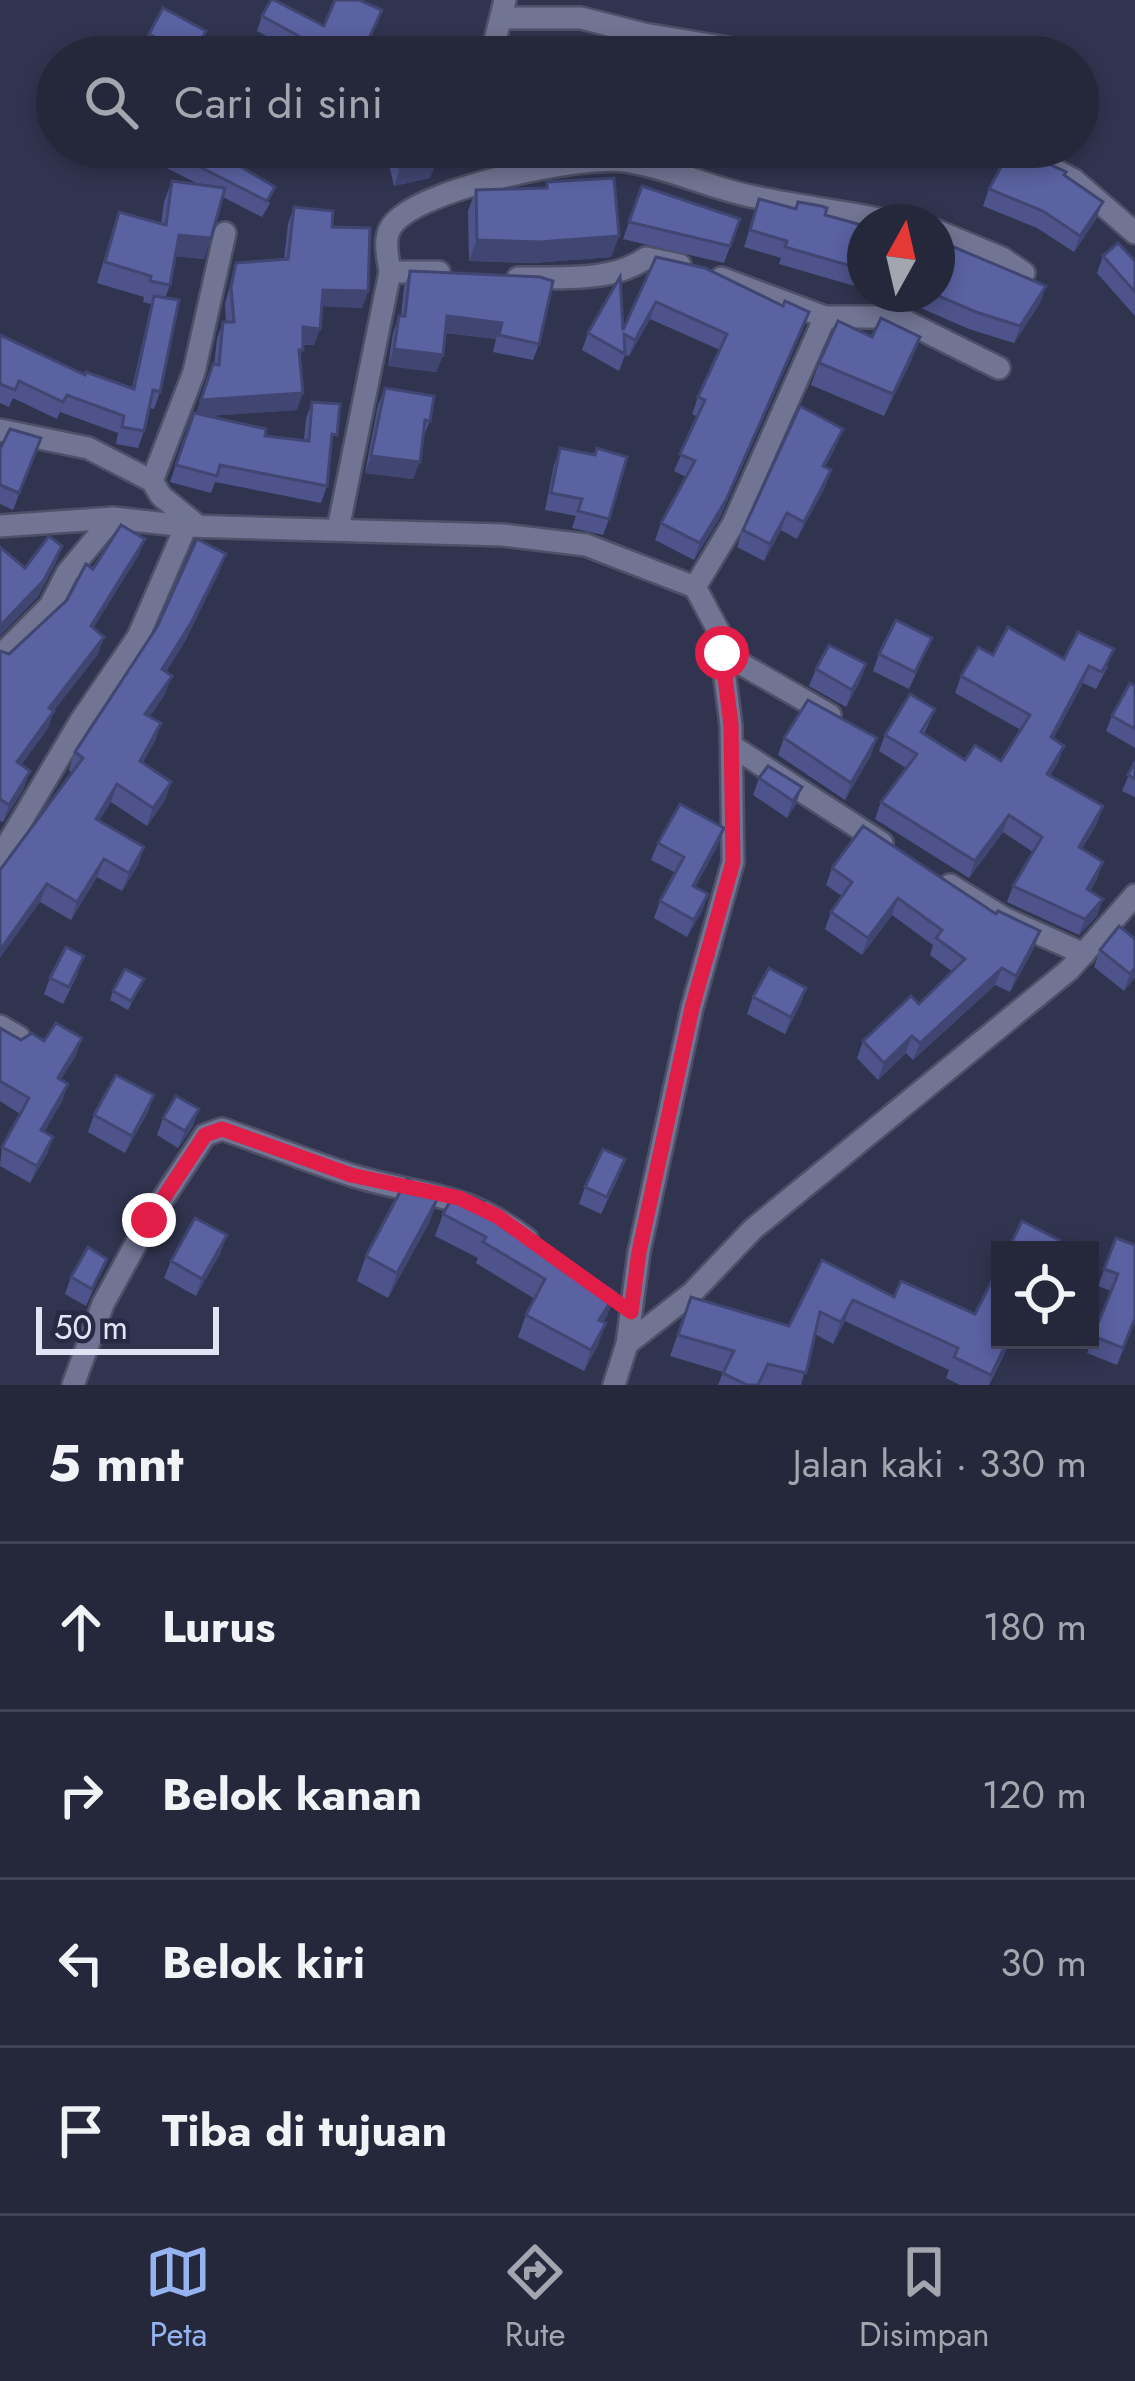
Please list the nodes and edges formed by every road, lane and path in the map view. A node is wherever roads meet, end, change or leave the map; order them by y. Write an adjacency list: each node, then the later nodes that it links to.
1 (504, 9): 2 (street)
2 (644, 34): 3 (street)
3 (656, 36)
4 (538, 168): 11 (street)
5 (665, 168): 7 (street)
6 (1050, 168): 9 (street)
7 (847, 214)
8 (225, 232): 18 (street)
9 (1135, 233)
10 (955, 238): 12 (street)
11 (390, 272): 13 (street); 22 (street)
12 (1024, 273)
13 (458, 274)
14 (500, 278): 15 (street)
15 (825, 317): 16 (street); 23 (street)
16 (999, 368)
17 (0, 430): 18 (street)
18 (152, 481): 21 (street)
19 (113, 518): 20 (street); 21 (street); 25 (street)
20 (0, 526)
21 (192, 526): 22 (street); 28 (street)
22 (338, 529): 23 (street)
23 (695, 587): 24 (street)
24 (722, 653): 26 (street); 27 (street)
25 (0, 656)
26 (840, 721)
27 (732, 746): 30 (street); 32 (street)
28 (0, 857)
29 (1135, 896): 30 (street)
30 (1084, 954): 32 (street)
31 (545, 1252): 33 (street)
32 (627, 1344): 34 (street)
33 (74, 1385)
34 (614, 1385)

